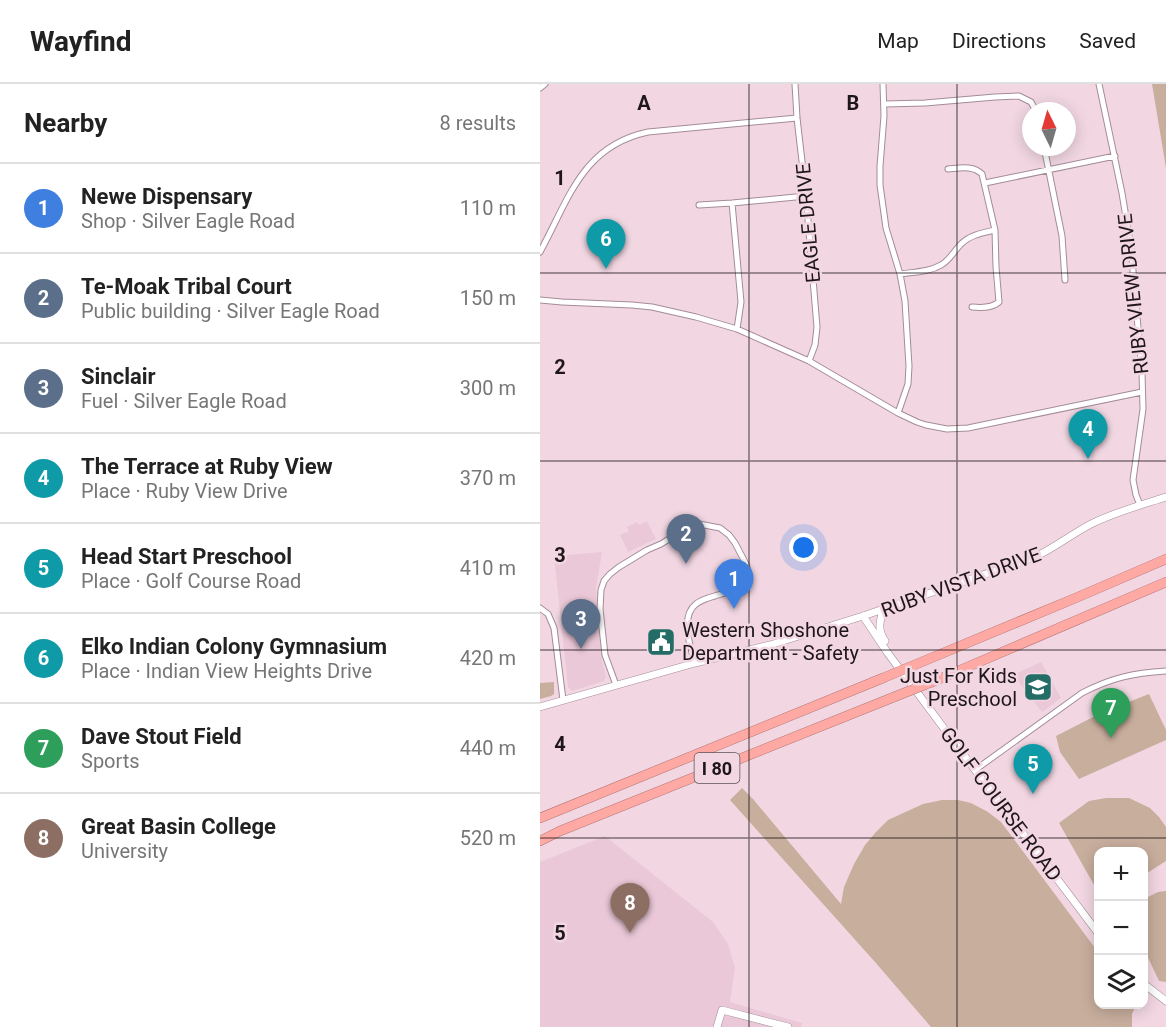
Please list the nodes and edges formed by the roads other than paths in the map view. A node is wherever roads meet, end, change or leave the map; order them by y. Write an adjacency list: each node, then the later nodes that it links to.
1 (544, 84): 5 (street)
2 (795, 84): 8 (street, EAGLE DRIVE)
3 (883, 84): 7 (street)
4 (1099, 84): 10 (street, RUBY VIEW DRIVE)
5 (540, 88)
6 (1031, 102): 7 (street)
7 (884, 104): 19 (street)
8 (797, 118): 14 (street, EAGLE DRIVE); 18 (street)
9 (1046, 156): 12 (street)
10 (1115, 156): 12 (street); 25 (street, RUBY VIEW DRIVE)
11 (948, 169): 13 (street)
12 (1049, 170): 13 (street); 20 (street)
13 (985, 183): 17 (street)
14 (806, 196): 15 (street); 24 (street, EAGLE DRIVE)
15 (732, 203): 16 (street); 23 (street)
16 (699, 205)
17 (995, 230): 19 (street); 22 (street)
18 (540, 252)
19 (900, 274): 26 (street)
20 (1065, 280)
21 (540, 300): 23 (street)
22 (972, 308)
23 (737, 329): 24 (street)
24 (809, 361): 26 (street)
25 (1142, 392): 26 (street); 28 (street, RUBY VIEW DRIVE)
26 (898, 413)
27 (1166, 497): 28 (street, RUBY VISTA DRIVE)
28 (1140, 505): 32 (street, RUBY VISTA DRIVE)
29 (1166, 559): 41 (highway, I 80, bridge)
30 (1166, 582): 42 (highway, I 80, bridge)
31 (540, 608): 38 (street)
32 (883, 609): 33 (street, RUBY VISTA DRIVE); 35 (street)
33 (863, 616): 34 (street, RUBY VISTA DRIVE); 35 (street, GOLF COURSE ROAD)
34 (695, 663): 37 (street, RUBY VISTA DRIVE); 37 (street)
35 (896, 665): 40 (street, GOLF COURSE ROAD)
36 (1166, 670): 40 (street)
37 (616, 685): 38 (street, RUBY VISTA DRIVE)
38 (563, 700): 39 (street, RUBY VISTA DRIVE)
39 (540, 706)
40 (975, 770): 43 (street, GOLF COURSE ROAD)
41 (540, 818)
42 (540, 841)
43 (1094, 928)
44 (1148, 988): 45 (street)
45 (1166, 1001)
46 (717, 1027): 47 (street)
47 (788, 1027)

